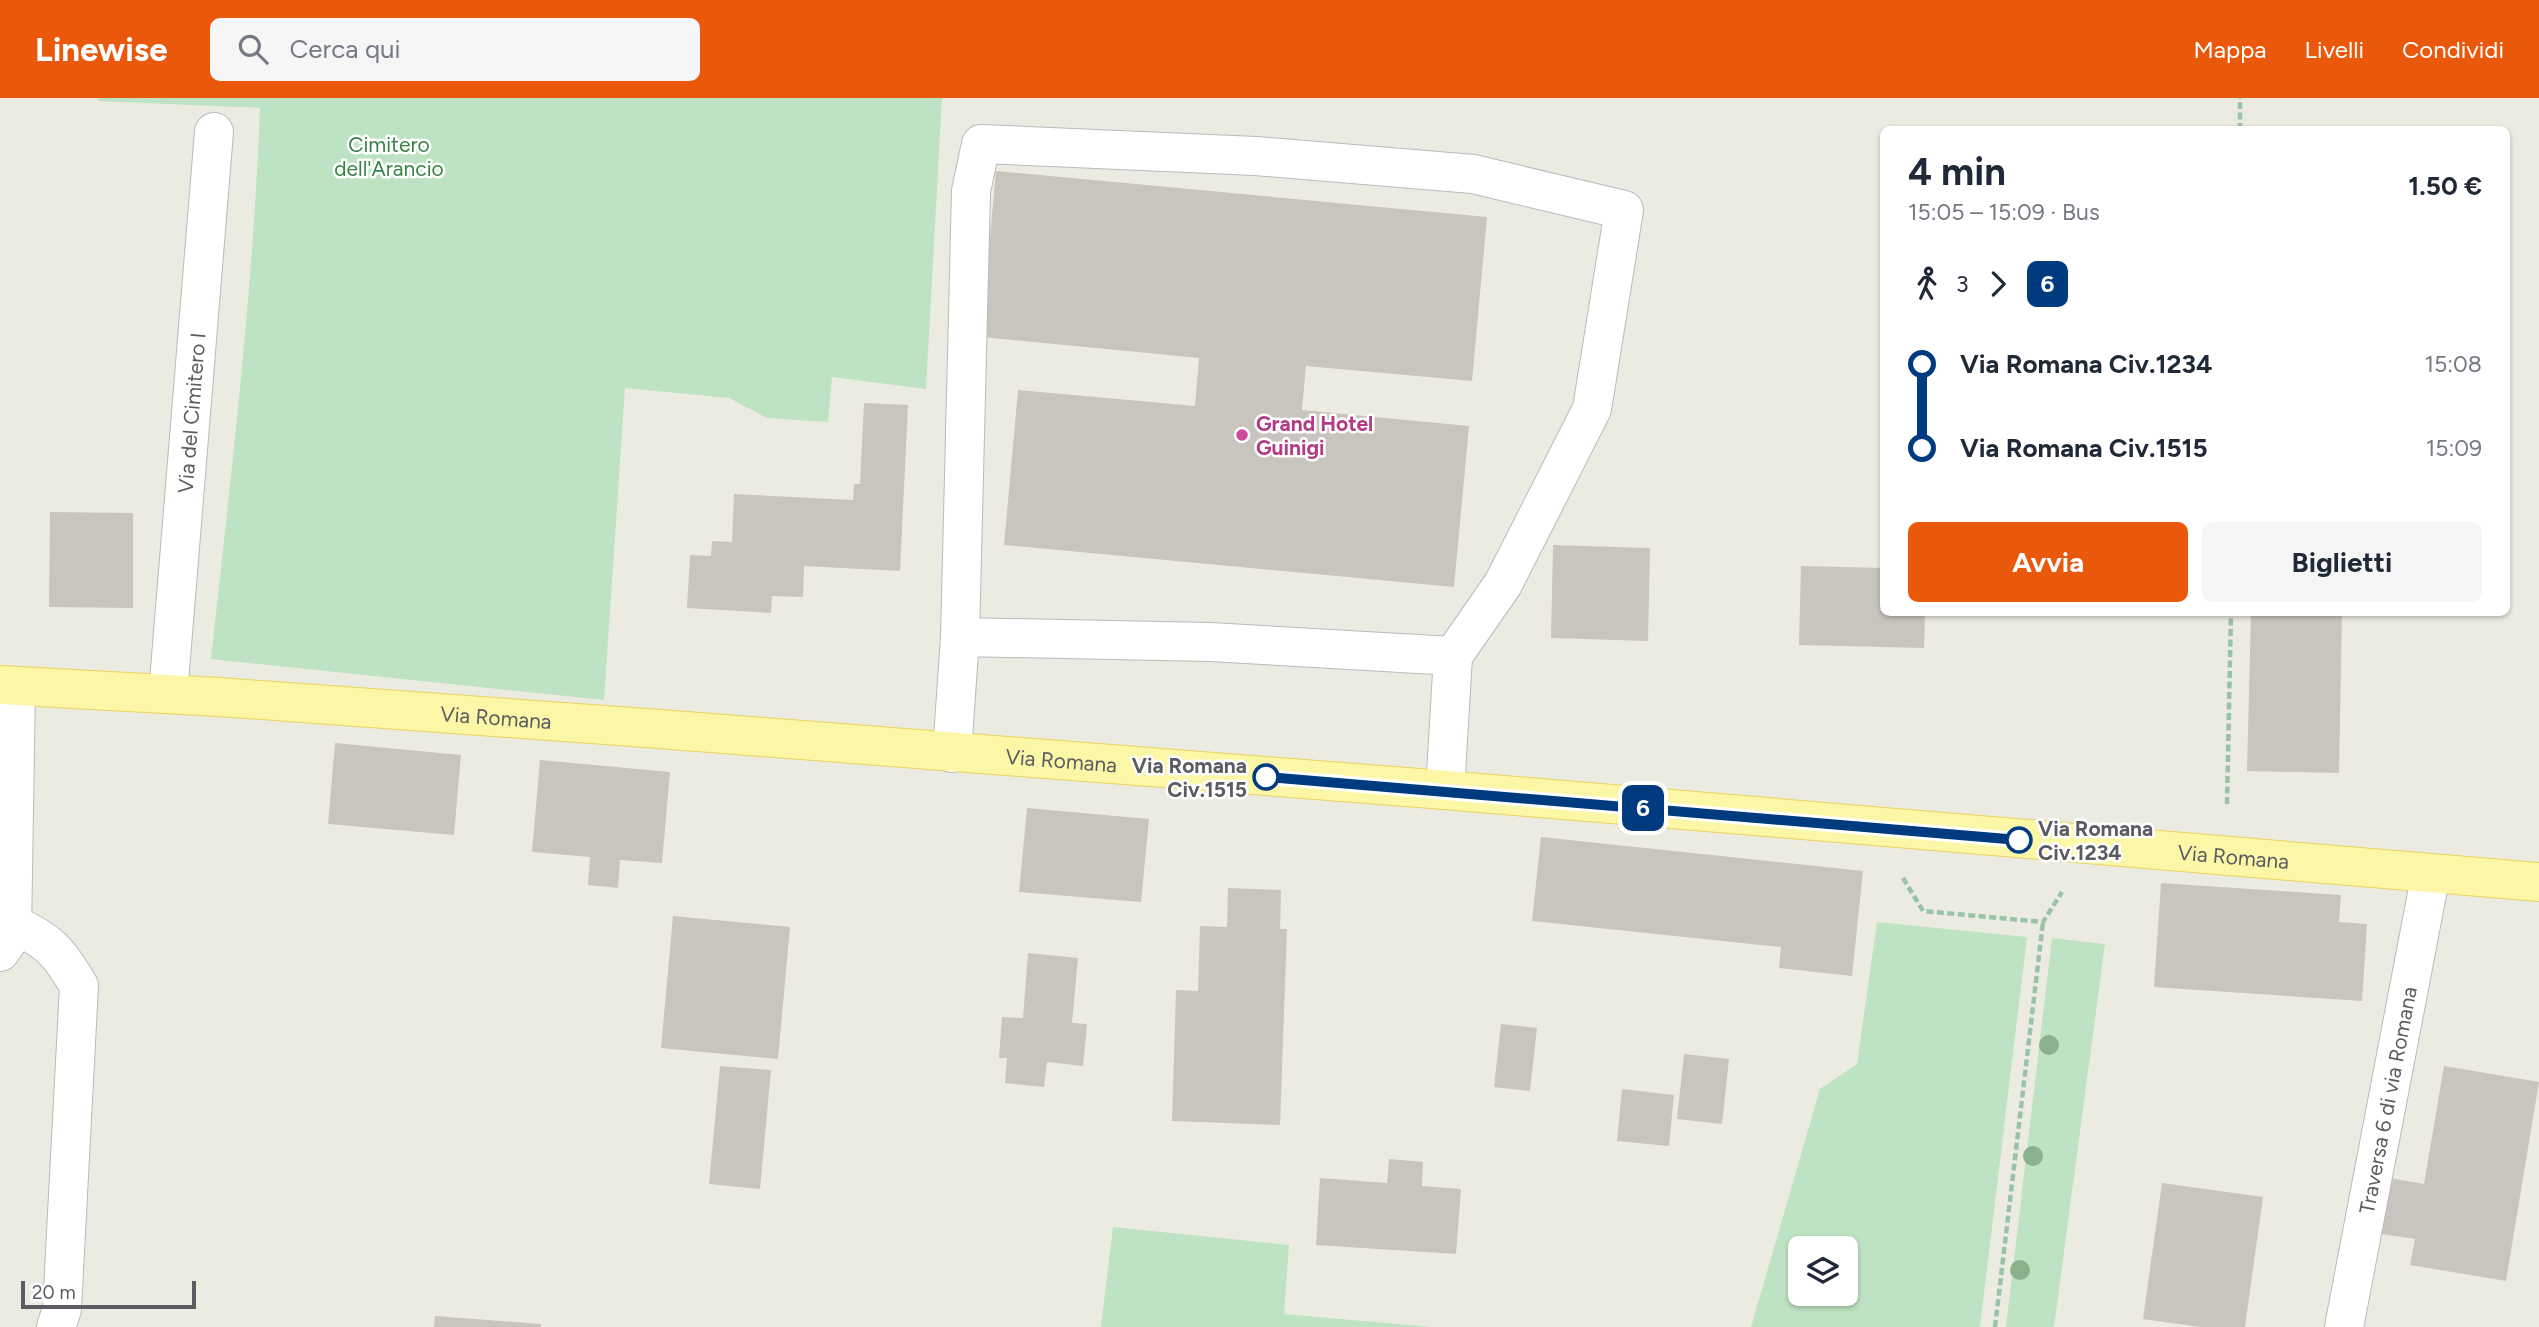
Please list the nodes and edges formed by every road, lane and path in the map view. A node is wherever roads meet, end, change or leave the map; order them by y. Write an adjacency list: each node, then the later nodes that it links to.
1 (2240, 98): 2 (path)
2 (2240, 126)
3 (214, 132): 8 (street, Via del Cimitero I)
4 (2231, 616): 13 (path)
5 (960, 637): 6 (street); 6 (street); 9 (street)
6 (1453, 656): 10 (street)
7 (8, 686): 8 (main road, Via Romana); 17 (street)
8 (168, 694): 9 (main road, Via Romana)
9 (953, 752): 10 (main road, Via Romana)
10 (1445, 790): 11 (main road, Via Romana)
11 (1870, 827): 12 (main road, Via Romana); 16 (path)
12 (2091, 845): 13 (main road, Via Romana); 16 (path)
13 (2225, 855): 14 (main road, Via Romana)
14 (2431, 873): 15 (main road, Via Romana); 20 (street, Traversa 6 di via Romana)
15 (2539, 882)
16 (2043, 922): 19 (path)
17 (6, 938): 18 (street)
18 (56, 1327)
19 (1995, 1327)
20 (2344, 1327)

